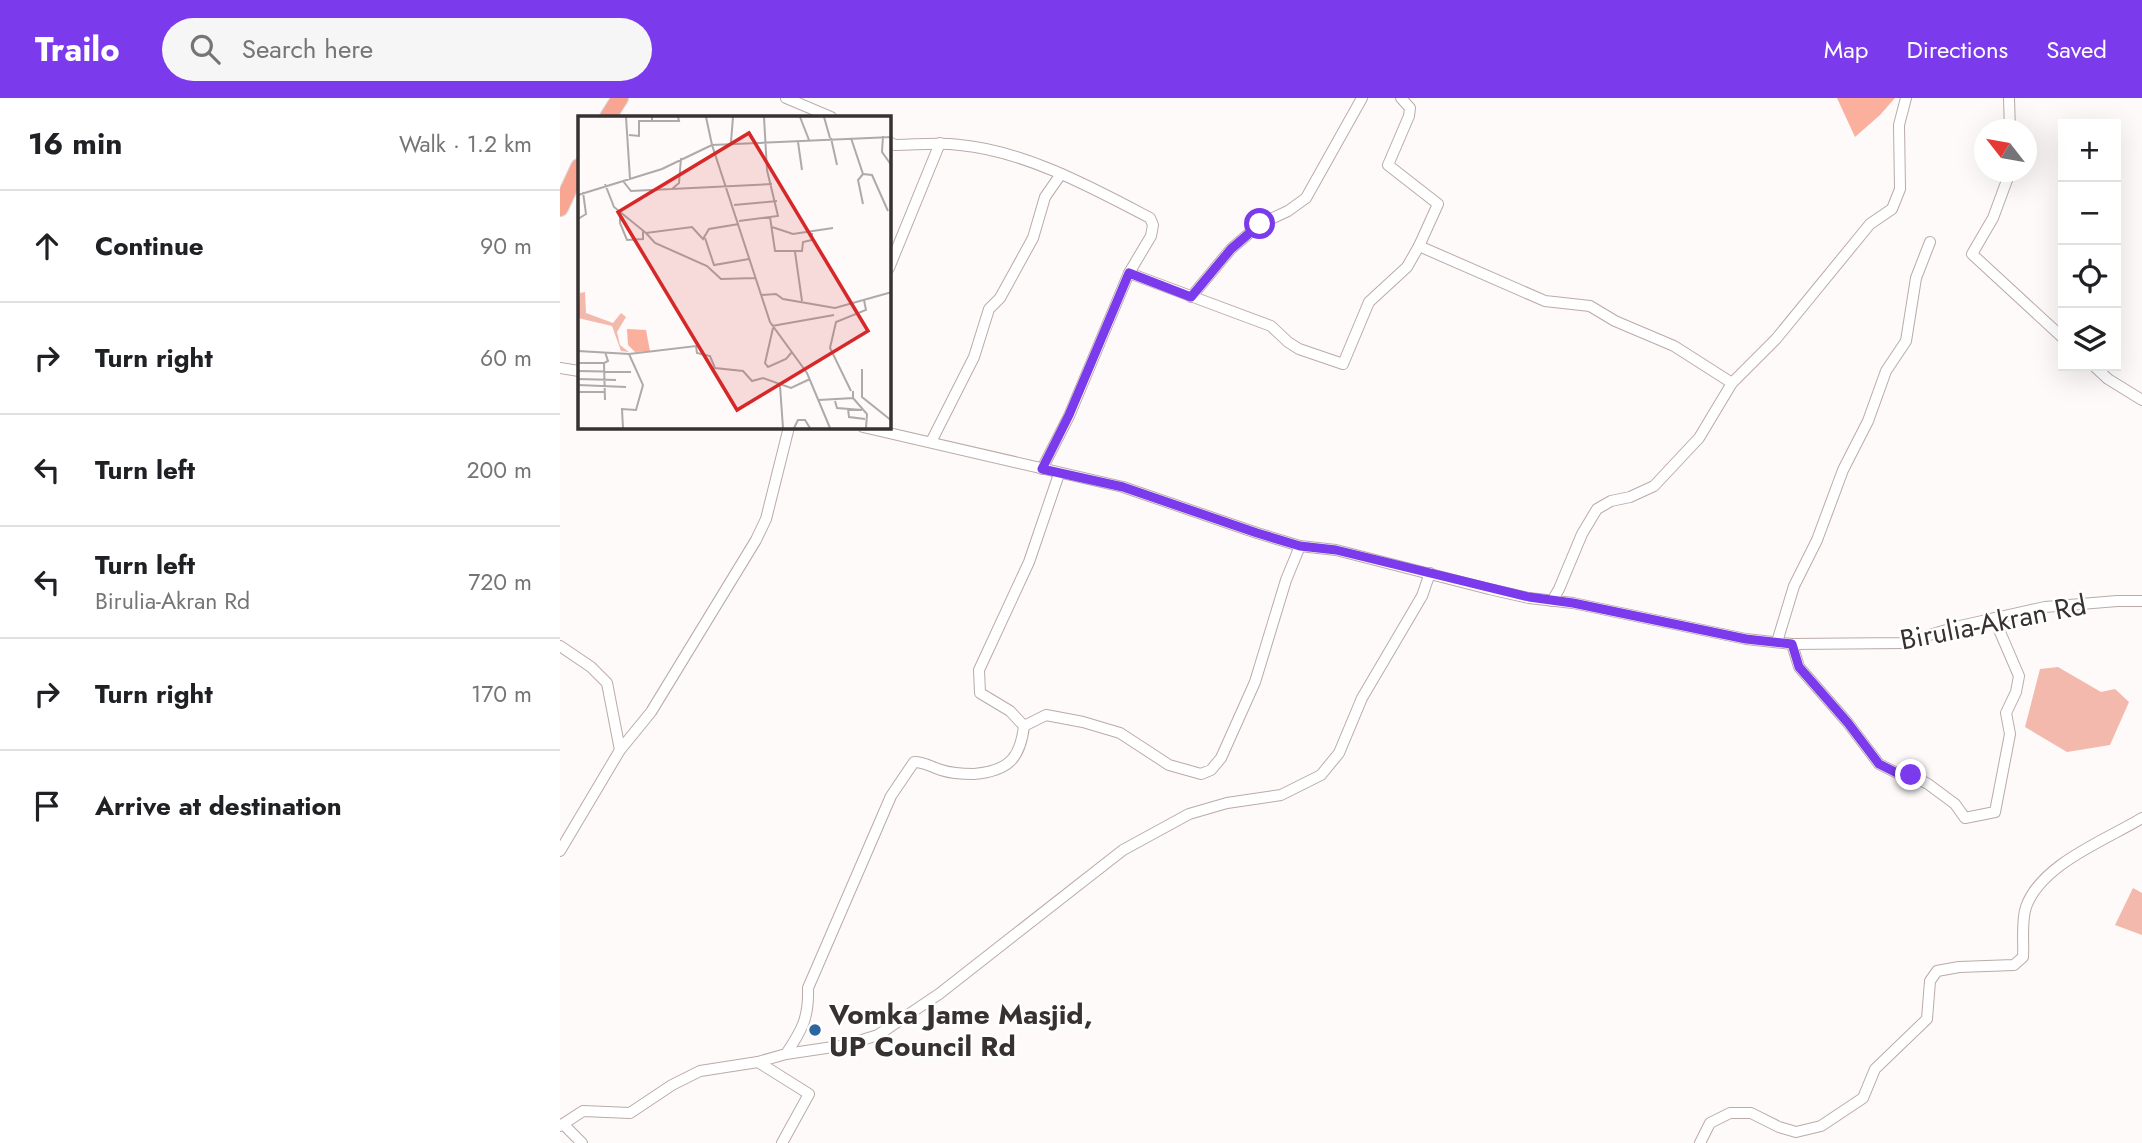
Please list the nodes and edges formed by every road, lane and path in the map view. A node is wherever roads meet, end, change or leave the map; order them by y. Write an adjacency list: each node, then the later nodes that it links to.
1 (620, 98): 7 (highway)
2 (786, 98): 8 (street)
3 (1362, 98): 20 (street)
4 (1401, 98): 17 (street)
5 (1906, 98): 25 (street)
6 (2009, 98): 9 (street)
7 (609, 116)
8 (829, 116)
9 (2010, 119)
10 (891, 143): 11 (street)
11 (940, 144): 13 (street); 18 (street)
12 (578, 169): 15 (highway)
13 (1061, 174): 19 (street); 29 (street)
14 (2006, 182): 21 (street)
15 (560, 208)
16 (1930, 242): 37 (street)
17 (1419, 246): 20 (street); 25 (street)
18 (891, 263)
19 (1129, 273): 20 (street); 30 (street)
20 (1191, 297)
21 (2058, 333)
22 (560, 368): 23 (street)
23 (578, 368)
24 (2099, 371): 26 (street)
25 (1732, 383): 34 (street)
26 (2142, 400)
27 (788, 429): 41 (street)
28 (872, 429): 29 (street, Birulia-Akran Rd)
29 (931, 442): 30 (street, Birulia-Akran Rd)
30 (1042, 469): 31 (street, Birulia-Akran Rd)
31 (1059, 474): 32 (street, Birulia-Akran Rd); 40 (street)
32 (1300, 546): 33 (street, Birulia-Akran Rd); 40 (street)
33 (1430, 573): 34 (street, Birulia-Akran Rd); 44 (street)
34 (1552, 601): 37 (street, Birulia-Akran Rd)
35 (2142, 601): 36 (street, Birulia-Akran Rd)
36 (1994, 618): 38 (street, Birulia-Akran Rd); 38 (street)
37 (1777, 642): 38 (street, Birulia-Akran Rd)
38 (1792, 644)
39 (560, 646): 41 (street)
40 (1024, 726): 44 (street)
41 (620, 750): 43 (street)
42 (2142, 818): 49 (street)
43 (560, 851)
44 (786, 1054): 45 (street)
45 (758, 1062): 46 (street); 48 (street)
46 (561, 1125): 47 (street)
47 (582, 1143)
48 (782, 1143)
49 (1700, 1143)

